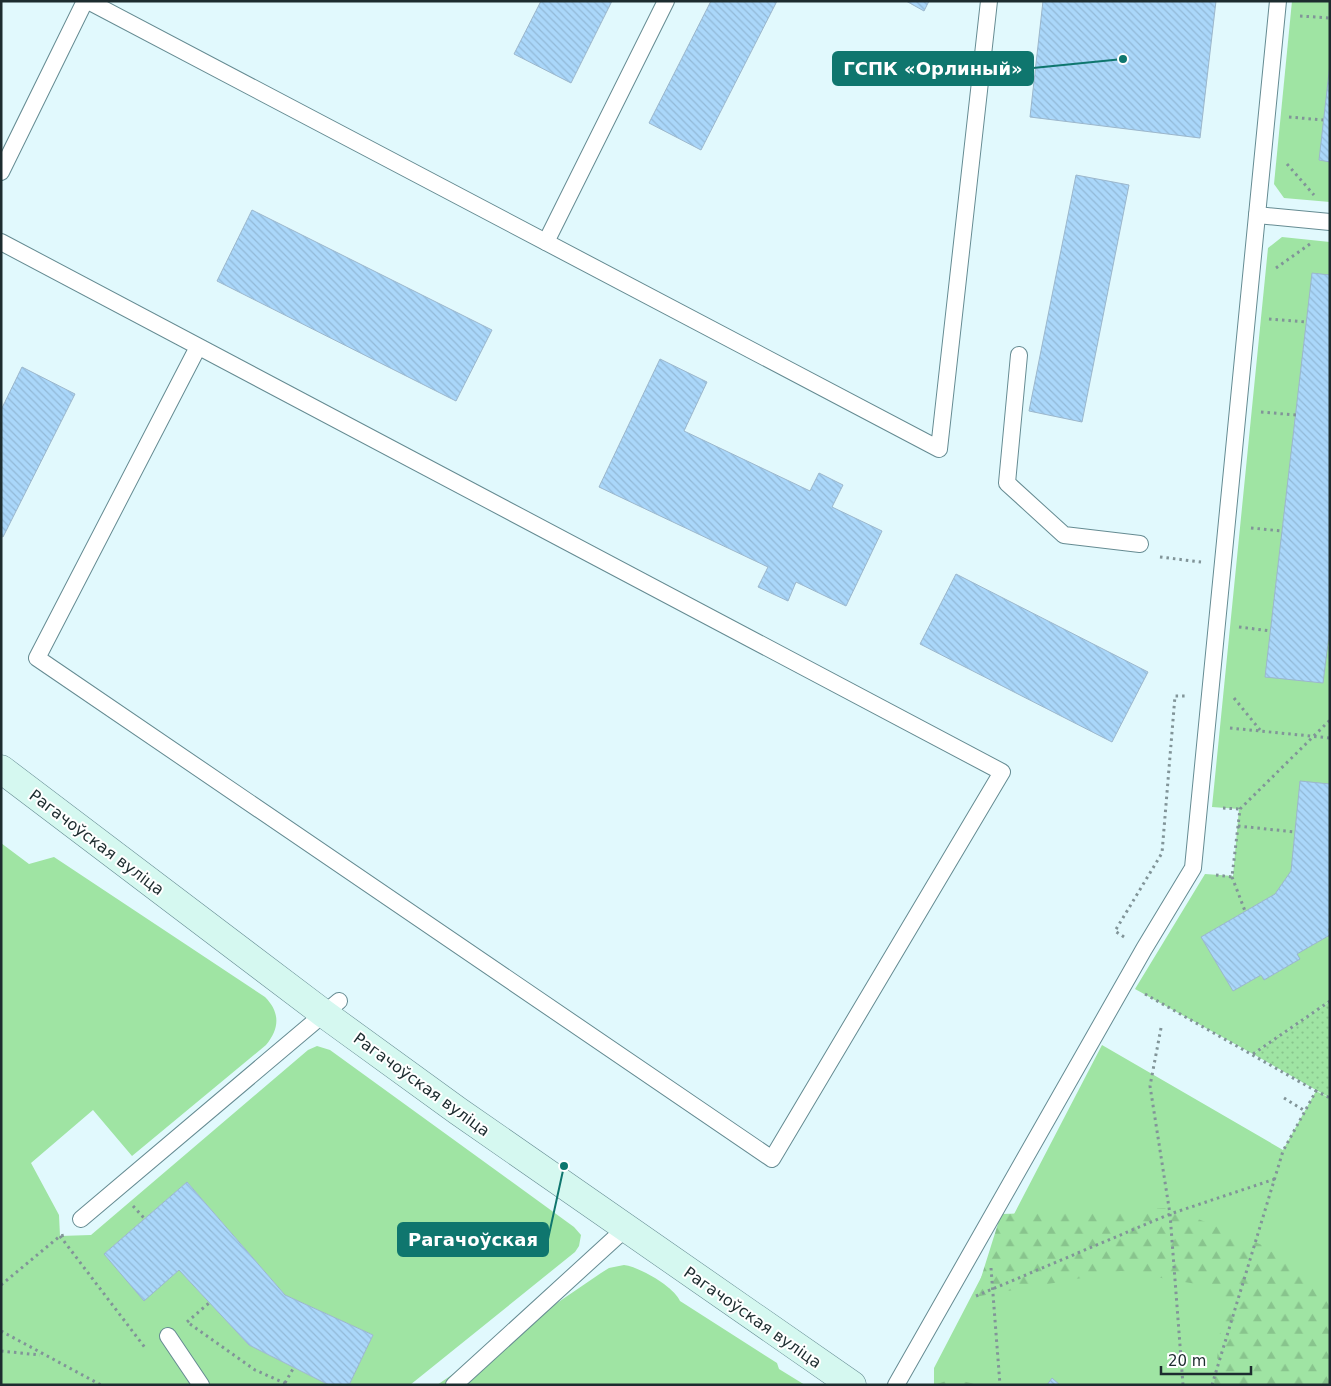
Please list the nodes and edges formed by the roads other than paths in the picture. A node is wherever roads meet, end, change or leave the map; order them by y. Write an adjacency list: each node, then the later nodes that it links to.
1 (87, 1): 5 (lane); 9 (lane)
2 (666, 1): 9 (lane)
3 (989, 1): 9 (lane)
4 (1278, 1): 6 (lane)
5 (1, 172)
6 (1257, 215): 7 (lane); 21 (lane)
7 (1330, 222)
8 (1, 242): 10 (lane)
9 (546, 242)
10 (198, 347): 10 (lane)
11 (1019, 355): 12 (lane)
12 (1140, 544)
13 (1, 769): 14 (street, Рагачоўская вуліца)
14 (331, 1007): 15 (lane); 16 (street, Рагачоўская вуліца)
15 (81, 1219)
16 (626, 1228): 19 (lane); 20 (street, Рагачоўская вуліца)
17 (168, 1336): 18 (lane)
18 (201, 1385)
19 (454, 1385)
20 (852, 1385)
21 (896, 1385)

